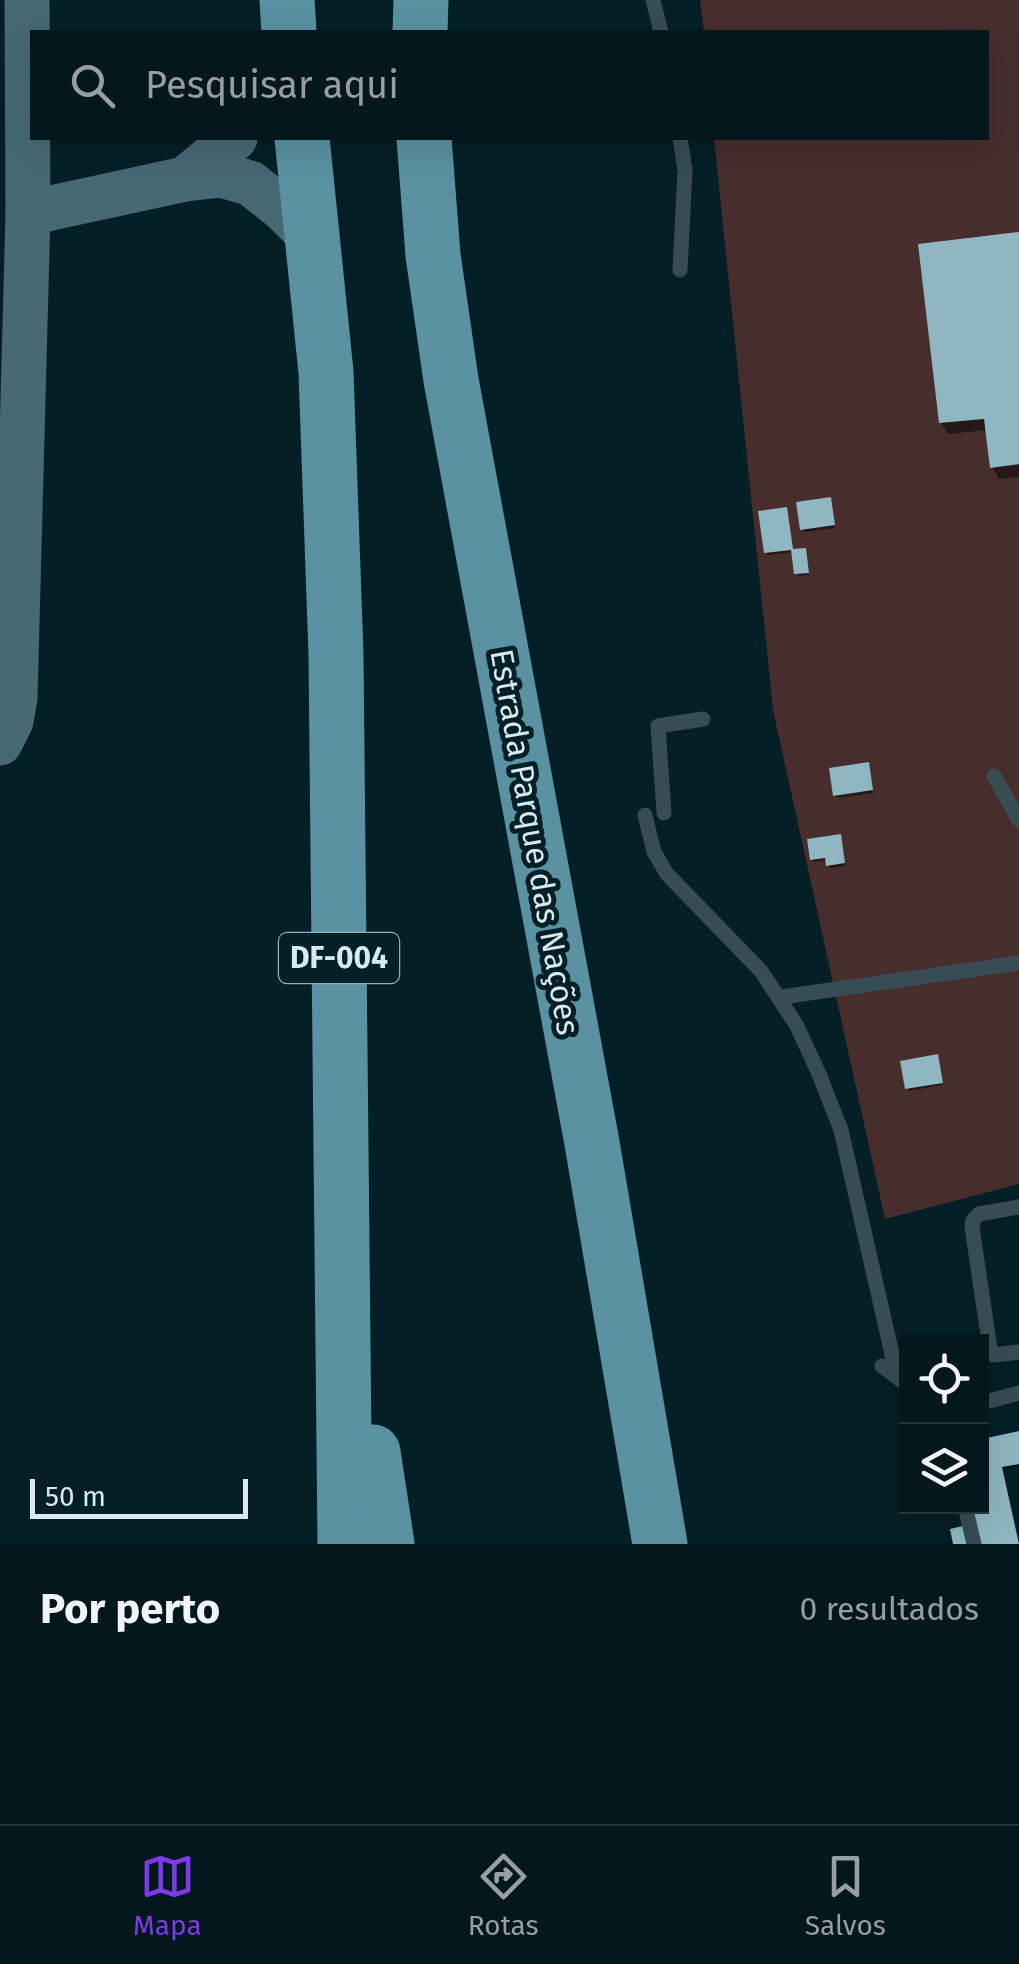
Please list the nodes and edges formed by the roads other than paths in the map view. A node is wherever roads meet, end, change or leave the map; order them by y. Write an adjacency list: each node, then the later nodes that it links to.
1 (27, 0): 13 (street)
2 (286, 0): 5 (highway)
3 (421, 0): 6 (highway)
4 (653, 0): 7 (lane)
5 (290, 30)
6 (420, 30)
7 (660, 30)
8 (232, 140): 12 (street)
9 (302, 140): 14 (highway, DF-004)
10 (424, 140): 31 (highway, Estrada Parque das Nações)
11 (680, 140): 15 (lane)
12 (186, 180): 13 (street); 14 (street)
13 (28, 214): 16 (street)
14 (314, 241): 26 (highway, DF-004)
15 (680, 270)
16 (7, 699): 18 (street)
17 (703, 719): 20 (lane)
18 (0, 744)
19 (994, 776): 22 (lane)
20 (664, 813)
21 (644, 815): 24 (lane)
22 (1019, 820)
23 (1019, 963): 24 (lane)
24 (781, 997): 29 (lane)
25 (1019, 1206): 27 (lane)
26 (342, 1252): 35 (highway, DF-004); 36 (highway)
27 (1019, 1352)
28 (882, 1366): 30 (lane)
29 (899, 1368)
30 (899, 1378)
31 (634, 1394): 37 (highway); 38 (highway, Estrada Parque das Nações)
32 (1019, 1394): 33 (lane)
33 (989, 1401)
34 (967, 1514): 39 (lane)
35 (346, 1544)
36 (386, 1544)
37 (632, 1544)
38 (660, 1544)
39 (974, 1544)

